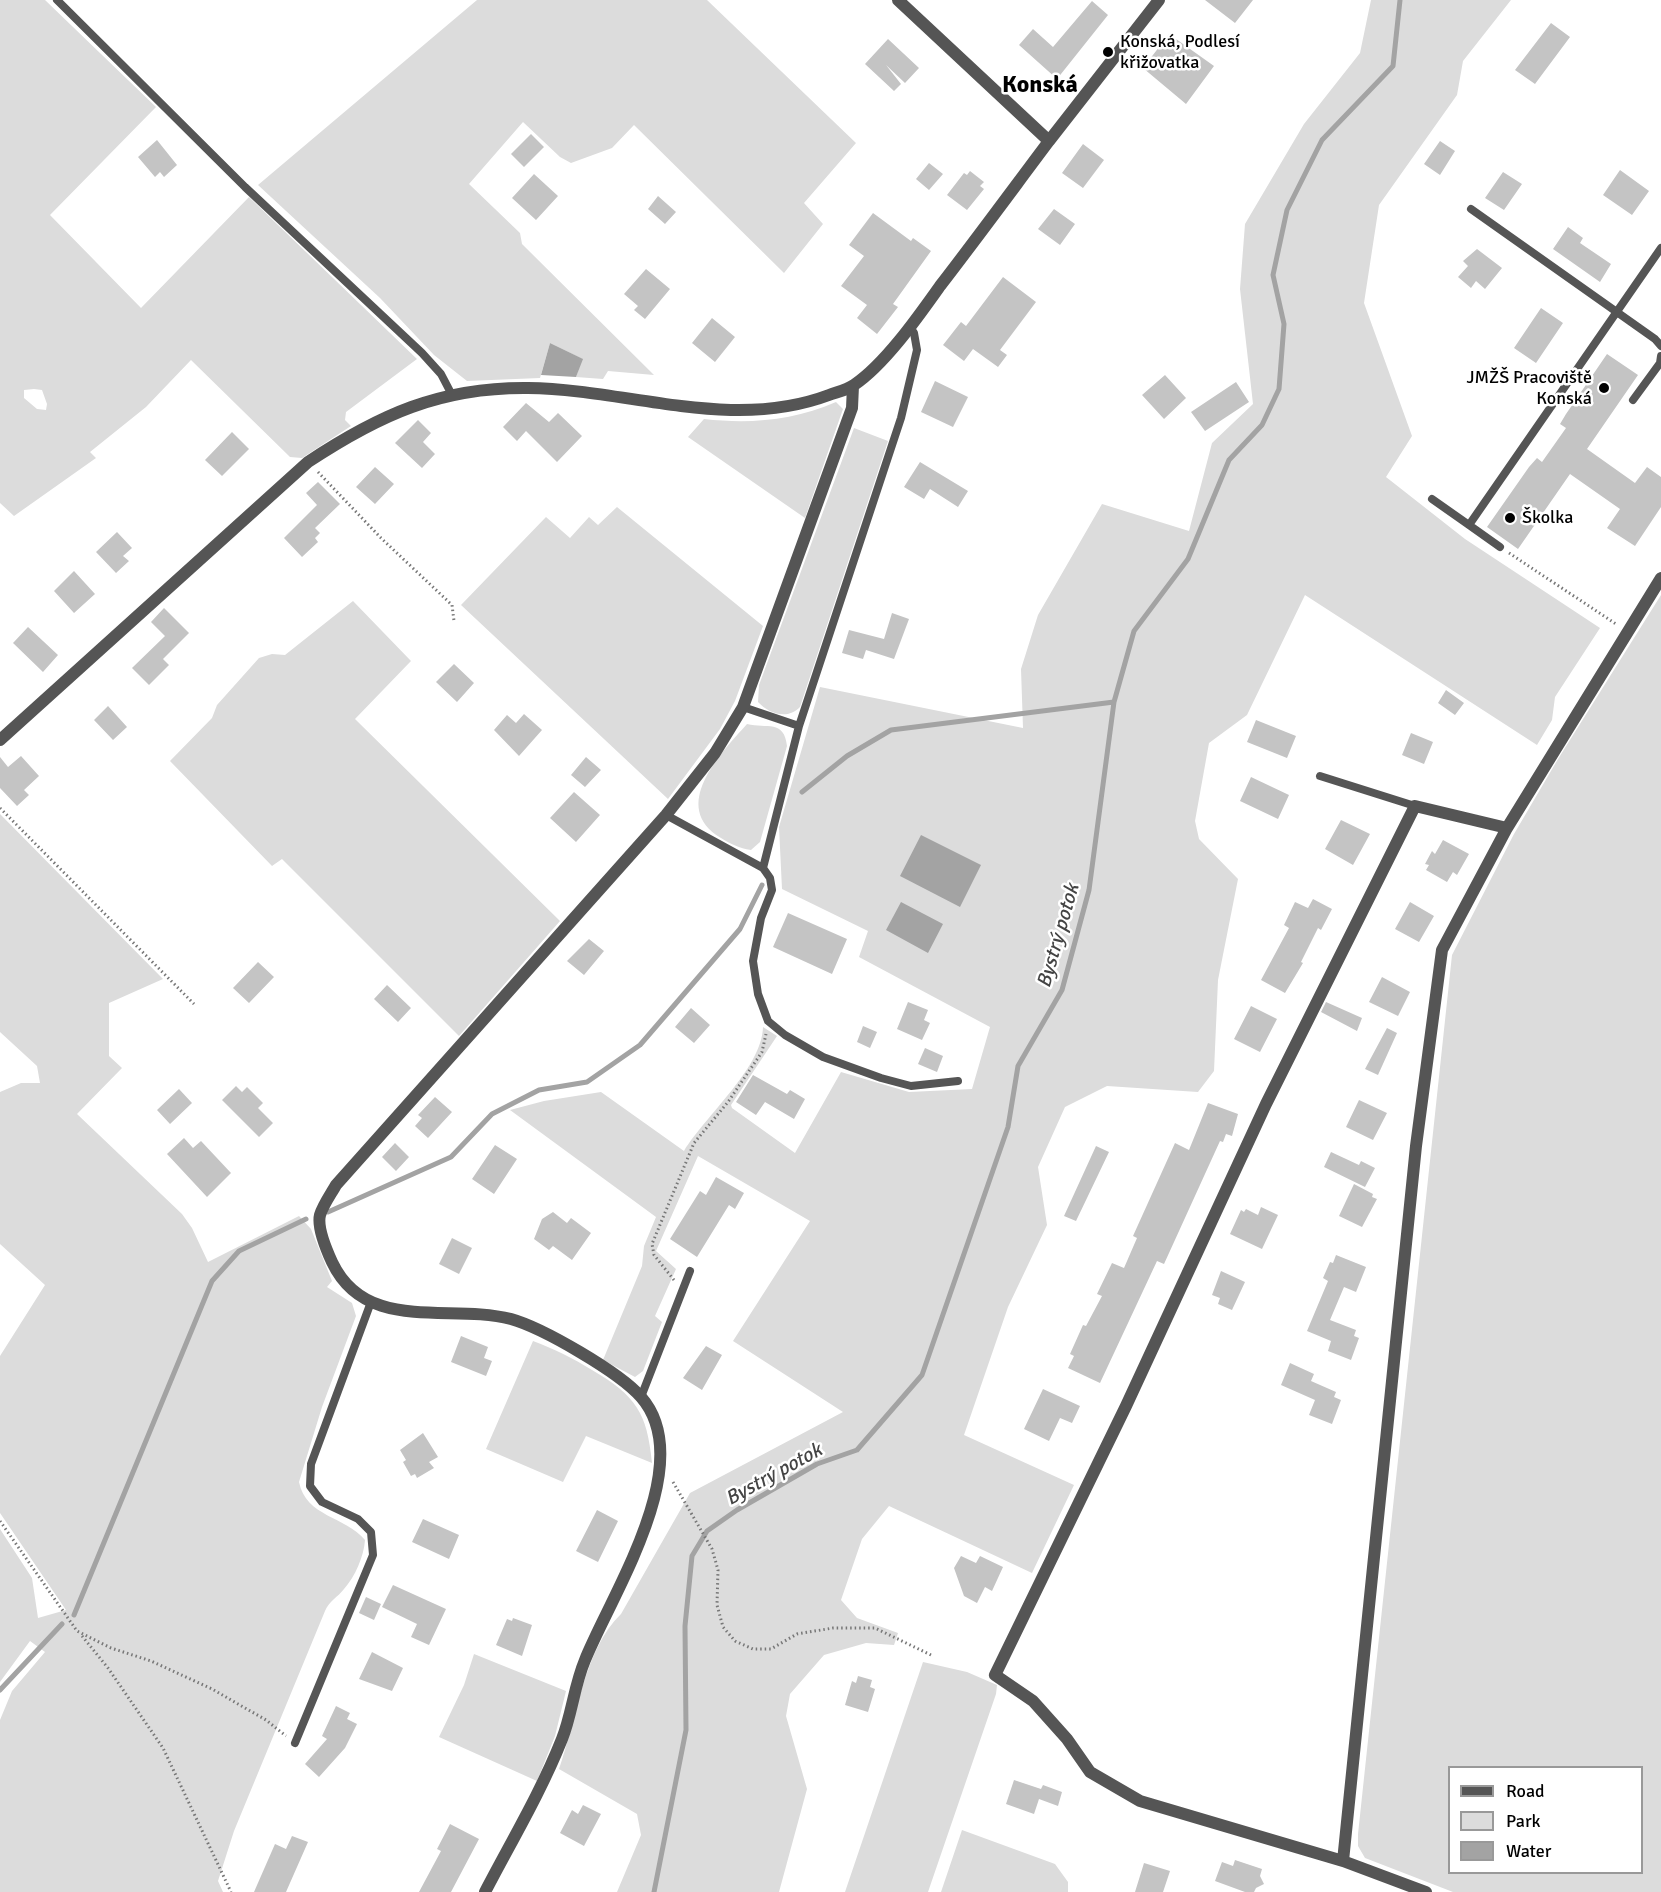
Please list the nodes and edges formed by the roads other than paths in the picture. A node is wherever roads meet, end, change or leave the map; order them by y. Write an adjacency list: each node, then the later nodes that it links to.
1 (57, 0): 12 (lane)
2 (898, 0): 4 (street)
3 (1159, 0): 4 (street)
4 (1050, 141): 8 (street)
5 (1471, 209): 7 (lane)
6 (1661, 248): 7 (lane)
7 (1616, 312): 9 (lane); 15 (lane)
8 (910, 327): 11 (street); 19 (lane)
9 (1661, 346)
10 (1661, 356): 13 (lane)
11 (853, 386): 12 (street); 18 (street)
12 (452, 395): 20 (street)
13 (1633, 400)
14 (1432, 499): 15 (lane)
15 (1469, 525): 16 (lane)
16 (1500, 547)
17 (1661, 578): 24 (street)
18 (743, 707): 19 (lane); 23 (street)
19 (799, 726): 25 (lane)
20 (0, 740)
21 (1320, 776): 22 (lane)
22 (1415, 807): 24 (street); 31 (street)
23 (666, 815): 25 (lane); 28 (street)
24 (1507, 828): 31 (street)
25 (763, 868): 26 (lane)
26 (958, 1081)
27 (690, 1271): 29 (lane)
28 (371, 1302): 29 (street); 30 (lane)
29 (641, 1397): 32 (street)
30 (295, 1743)
31 (1343, 1861): 33 (street)
32 (485, 1892)
33 (1426, 1892)

